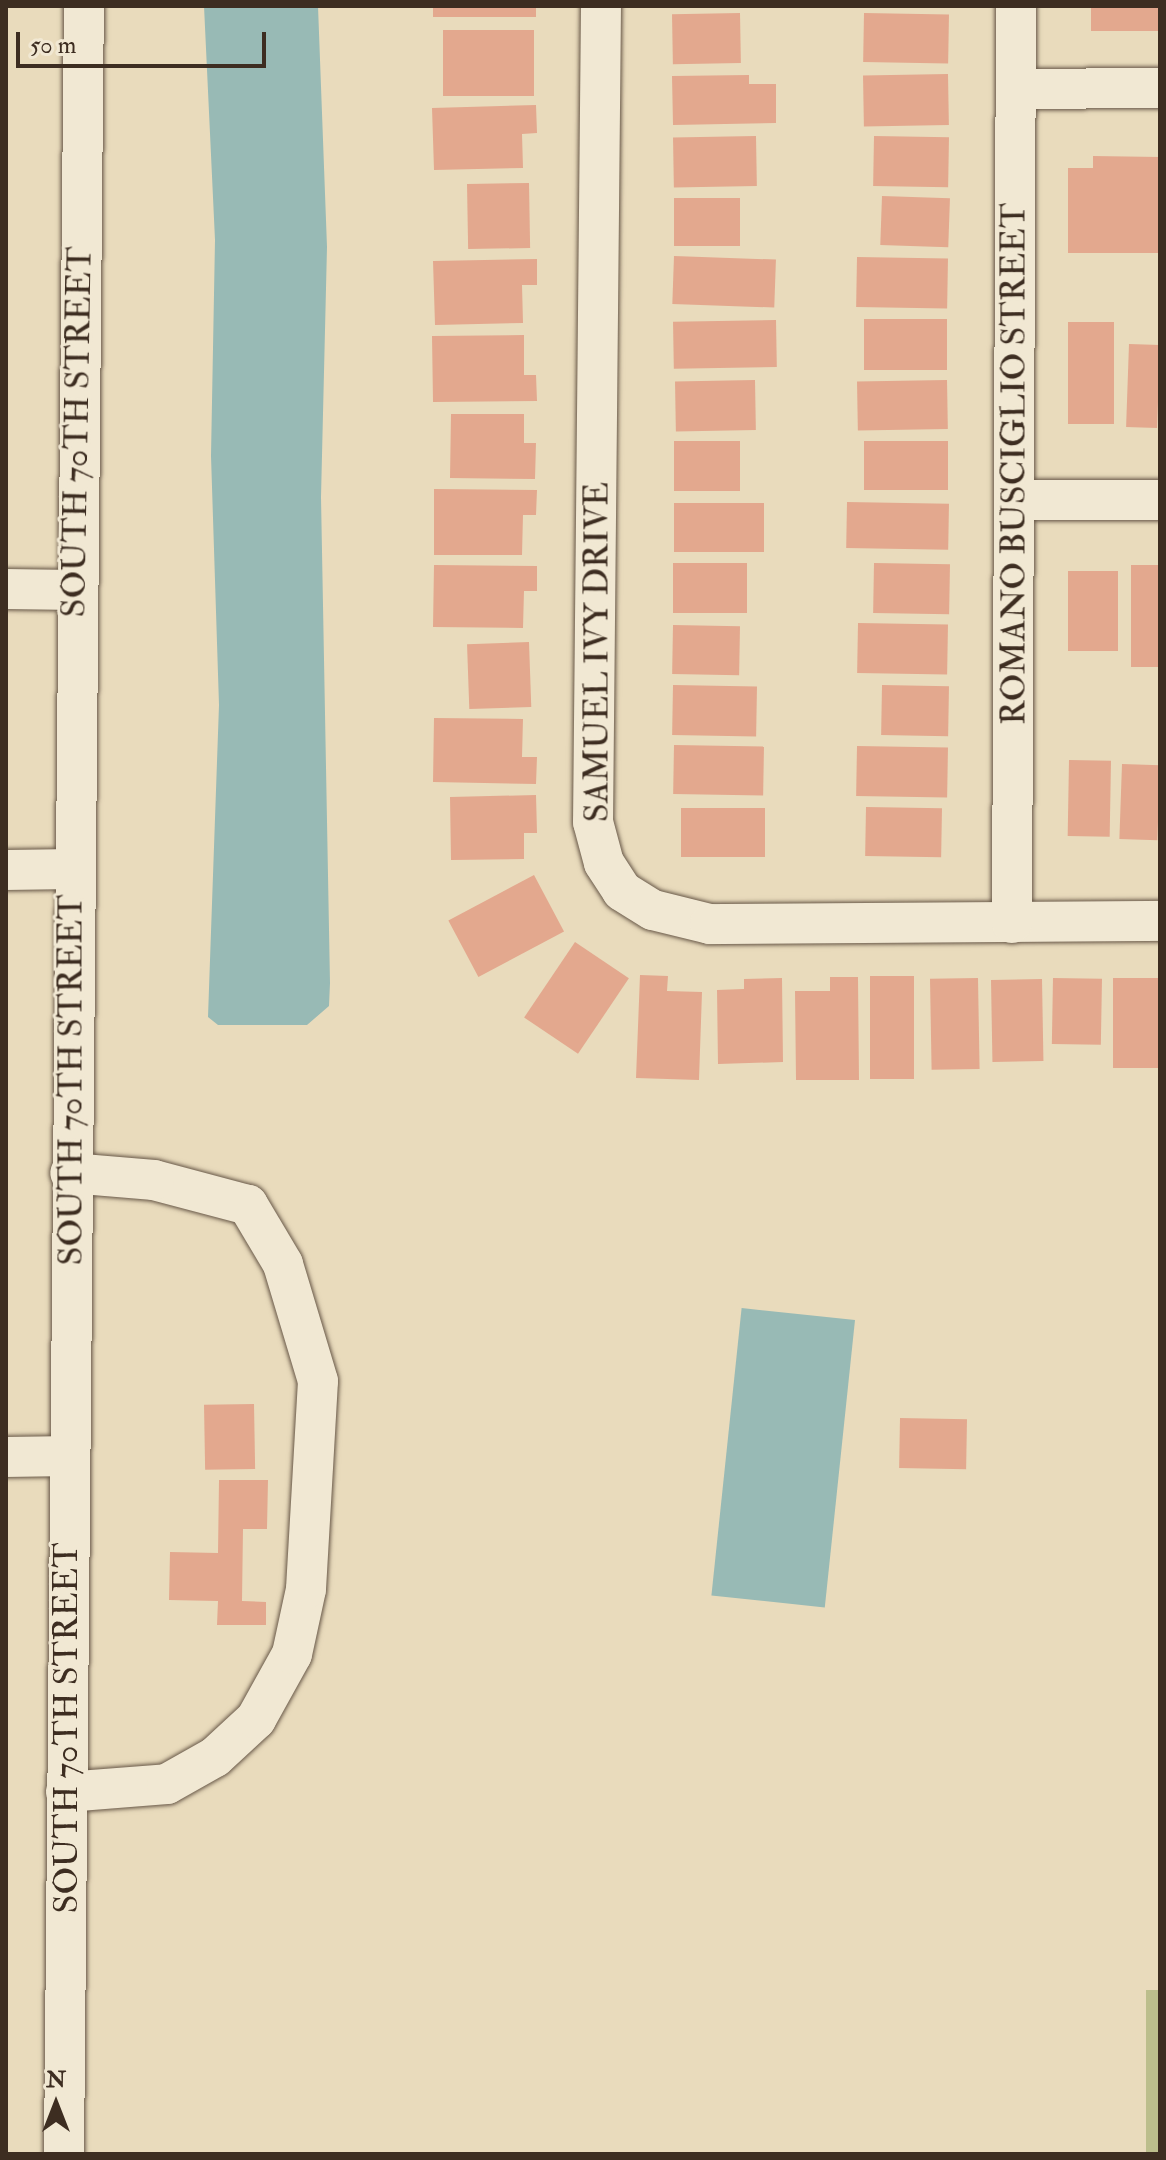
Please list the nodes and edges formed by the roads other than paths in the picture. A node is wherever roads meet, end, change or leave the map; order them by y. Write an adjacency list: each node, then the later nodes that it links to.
1 (84, 6): 9 (street, SOUTH 70TH STREET)
2 (601, 6): 13 (street, SAMUEL IVY DRIVE)
3 (1016, 6): 5 (street, ROMANO BUSCIGLIO STREET)
4 (1160, 88): 5 (street)
5 (1016, 89): 6 (street, ROMANO BUSCIGLIO STREET)
6 (1014, 500): 7 (street); 13 (street, ROMANO BUSCIGLIO STREET)
7 (1160, 500)
8 (6, 589): 9 (street)
9 (74, 590): 10 (street, SOUTH 70TH STREET)
10 (72, 869): 11 (street); 14 (street, SOUTH 70TH STREET)
11 (6, 870)
12 (1160, 921): 13 (street, SAMUEL IVY DRIVE)
13 (1012, 923)
14 (70, 1173): 15 (street, SOUTH 70TH STREET); 17 (street)
15 (69, 1456): 16 (street); 17 (street, SOUTH 70TH STREET)
16 (6, 1457)
17 (66, 1792): 18 (street, SOUTH 70TH STREET)
18 (64, 2154)

